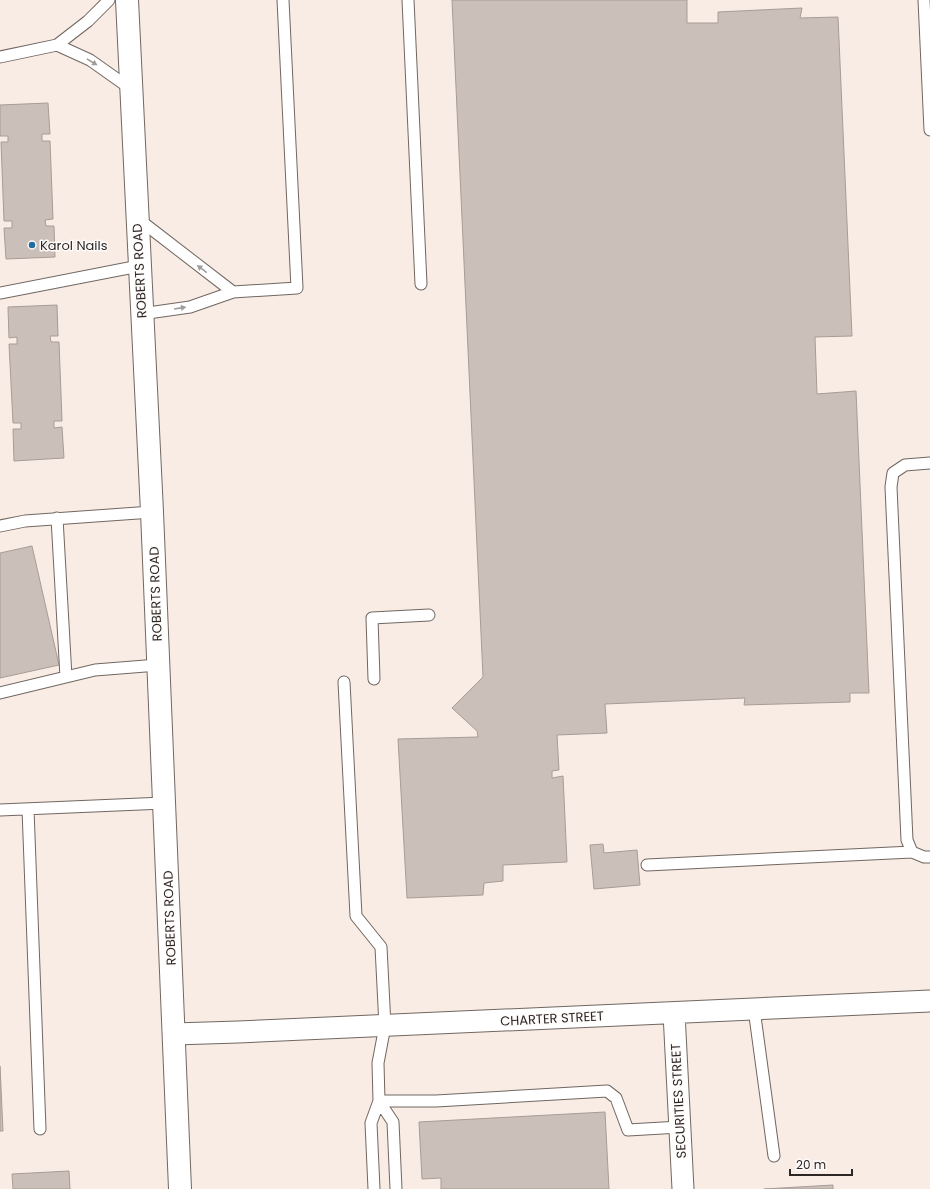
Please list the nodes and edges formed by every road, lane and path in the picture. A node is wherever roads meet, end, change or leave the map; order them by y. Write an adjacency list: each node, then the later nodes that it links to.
1 (109, 0): 6 (lane)
2 (127, 0): 8 (main road, ROBERTS ROAD)
3 (283, 0): 13 (lane)
4 (408, 0): 12 (lane)
5 (924, 0): 9 (lane)
6 (57, 45): 7 (lane); 8 (lane, one-way to 8)
7 (0, 56)
8 (131, 88): 10 (main road, ROBERTS ROAD)
9 (930, 130)
10 (137, 218): 11 (main road, ROBERTS ROAD); 13 (lane, one-way to 10)
11 (140, 266): 14 (lane); 15 (main road, ROBERTS ROAD)
12 (421, 284)
13 (233, 292): 15 (lane, one-way to 13)
14 (0, 293)
15 (141, 314): 17 (main road, ROBERTS ROAD)
16 (930, 463): 29 (lane)
17 (152, 512): 18 (lane); 21 (main road, ROBERTS ROAD)
18 (57, 518): 19 (lane); 22 (lane)
19 (0, 526)
20 (429, 615): 23 (lane)
21 (158, 665): 22 (lane); 26 (main road, ROBERTS ROAD)
22 (66, 677): 25 (lane)
23 (374, 679)
24 (344, 682): 35 (lane)
25 (0, 694)
26 (164, 803): 27 (lane); 36 (main road, ROBERTS ROAD)
27 (28, 809): 28 (lane); 39 (lane)
28 (0, 810)
29 (912, 852): 30 (lane); 31 (lane)
30 (930, 857)
31 (648, 865)
32 (930, 1001): 33 (street, CHARTER STREET)
33 (754, 1009): 34 (street, CHARTER STREET); 40 (lane)
34 (674, 1013): 35 (street, CHARTER STREET); 38 (street, SECURITIES STREET)
35 (386, 1026): 36 (street, CHARTER STREET); 37 (lane)
36 (174, 1034): 41 (main road, ROBERTS ROAD)
37 (379, 1101): 38 (lane); 42 (lane); 43 (lane)
38 (680, 1127): 44 (street, SECURITIES STREET)
39 (40, 1129)
40 (774, 1156)
41 (180, 1189)
42 (374, 1189)
43 (396, 1189)
44 (682, 1189)

